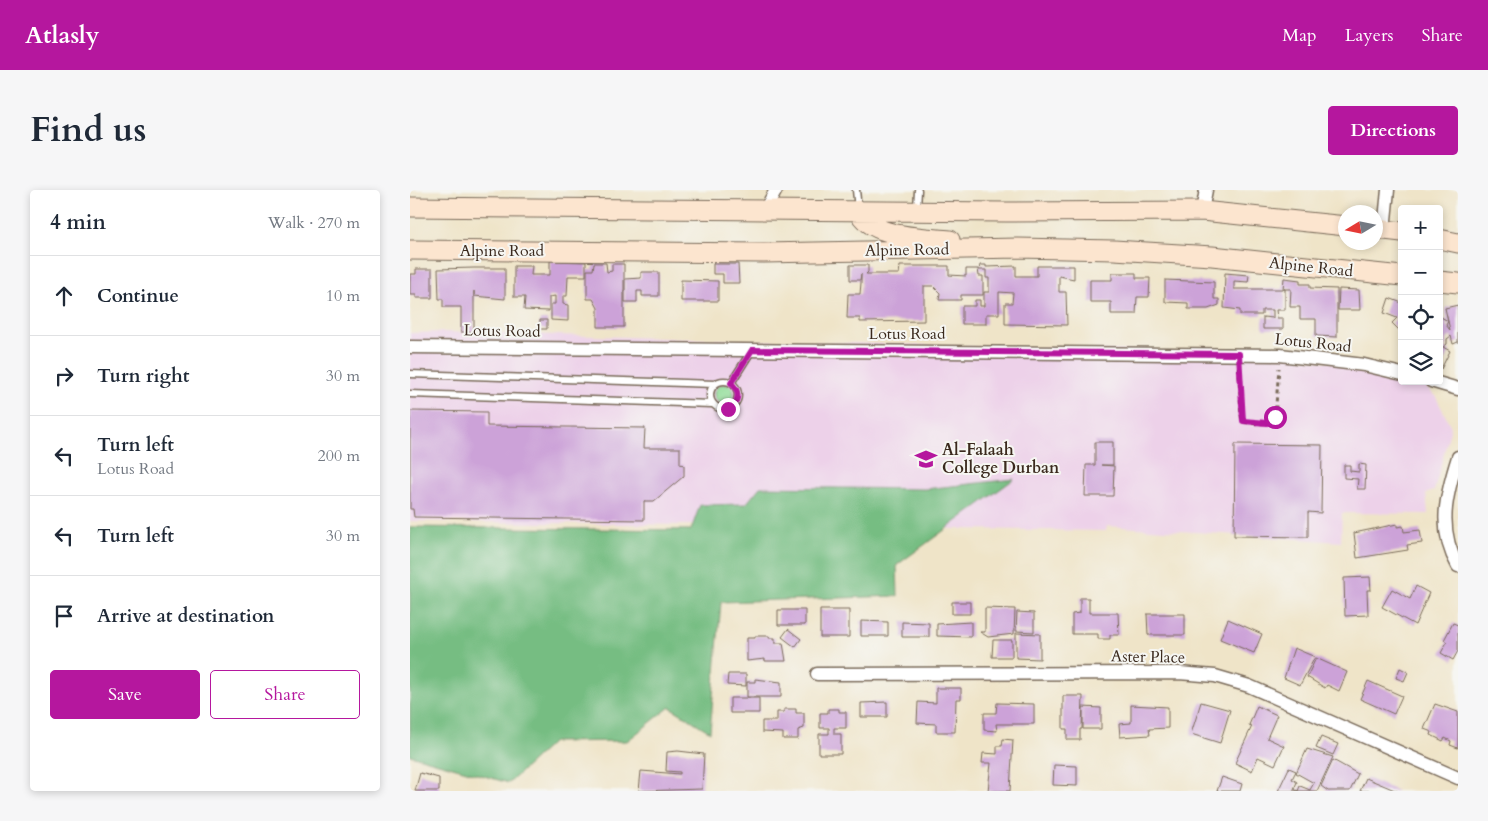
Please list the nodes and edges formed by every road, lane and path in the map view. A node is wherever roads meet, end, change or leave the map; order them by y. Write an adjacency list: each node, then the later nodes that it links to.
1 (776, 190): 7 (street)
2 (856, 190): 8 (lane)
3 (918, 190): 9 (lane)
4 (1206, 190): 10 (street)
5 (1388, 190): 12 (street)
6 (410, 207): 7 (main road)
7 (765, 210): 8 (main road)
8 (858, 210): 9 (main road); 17 (main road)
9 (916, 211): 10 (main road)
10 (1202, 211): 11 (main road)
11 (1338, 225)
12 (1387, 230)
13 (1443, 238): 15 (main road)
14 (1443, 239): 16 (main road)
15 (1458, 239)
16 (1458, 243)
17 (1018, 248): 18 (main road, Alpine Road); 19 (main road, Alpine Road)
18 (410, 250)
19 (1398, 276)
20 (1443, 281): 21 (main road)
21 (1458, 283)
22 (410, 347): 23 (street, Lotus Road)
23 (752, 350): 24 (street, Lotus Road); 28 (lane)
24 (1239, 354): 25 (street, Lotus Road); 25 (path)
25 (1280, 355): 26 (street, Lotus Road)
26 (1398, 373)
27 (410, 374): 29 (lane)
28 (731, 383): 29 (lane); 33 (lane)
29 (715, 384): 33 (lane)
30 (1443, 385): 31 (street)
31 (1458, 389)
32 (410, 394): 33 (lane)
33 (712, 404)
34 (1458, 457): 35 (street)
35 (1458, 566)
36 (817, 674): 37 (street, Aster Place)
37 (1458, 778)

